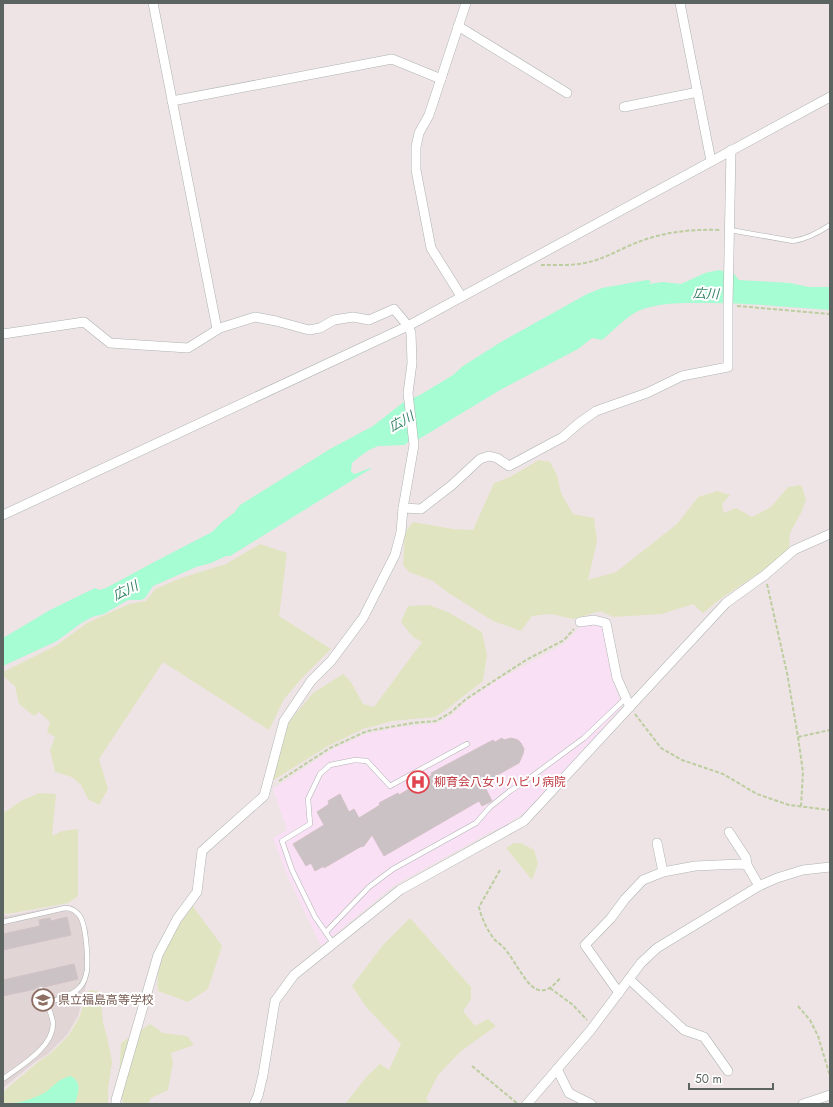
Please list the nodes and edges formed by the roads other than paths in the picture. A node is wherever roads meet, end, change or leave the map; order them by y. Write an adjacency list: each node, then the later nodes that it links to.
1 (153, 3): 9 (street)
2 (466, 3): 4 (street)
3 (680, 3): 6 (street)
4 (458, 26): 5 (street); 7 (street)
5 (441, 79): 9 (street); 15 (street)
6 (698, 92): 10 (street); 12 (street)
7 (567, 93)
8 (830, 97): 11 (street)
9 (172, 101): 17 (street)
10 (624, 107)
11 (731, 150): 12 (street); 14 (street)
12 (711, 160): 15 (street)
13 (830, 225): 14 (lane)
14 (730, 230): 19 (street)
15 (460, 296): 16 (street)
16 (408, 326): 17 (street); 19 (street); 20 (street)
17 (218, 329): 18 (street)
18 (3, 334)
19 (403, 508): 43 (street)
20 (3, 515)
21 (830, 534): 24 (street)
22 (580, 622): 23 (street)
23 (626, 698): 24 (street); 33 (lane)
24 (630, 707): 34 (street)
25 (468, 744): 33 (lane)
26 (729, 832): 28 (street)
27 (657, 844): 30 (street)
28 (747, 865): 30 (street); 31 (street)
29 (830, 867): 31 (street)
30 (663, 872): 37 (street)
31 (759, 886): 35 (street)
32 (3, 922): 38 (lane)
33 (326, 932): 34 (lane)
34 (333, 943): 44 (street)
35 (629, 979): 37 (street); 40 (street)
36 (41, 989): 38 (lane)
37 (619, 993): 39 (street)
38 (46, 1002): 41 (lane)
39 (557, 1069): 45 (street); 46 (street)
40 (728, 1070)
41 (3, 1079)
42 (830, 1095): 47 (street)
43 (116, 1104)
44 (254, 1104)
45 (527, 1104)
46 (591, 1104)
47 (803, 1104)

